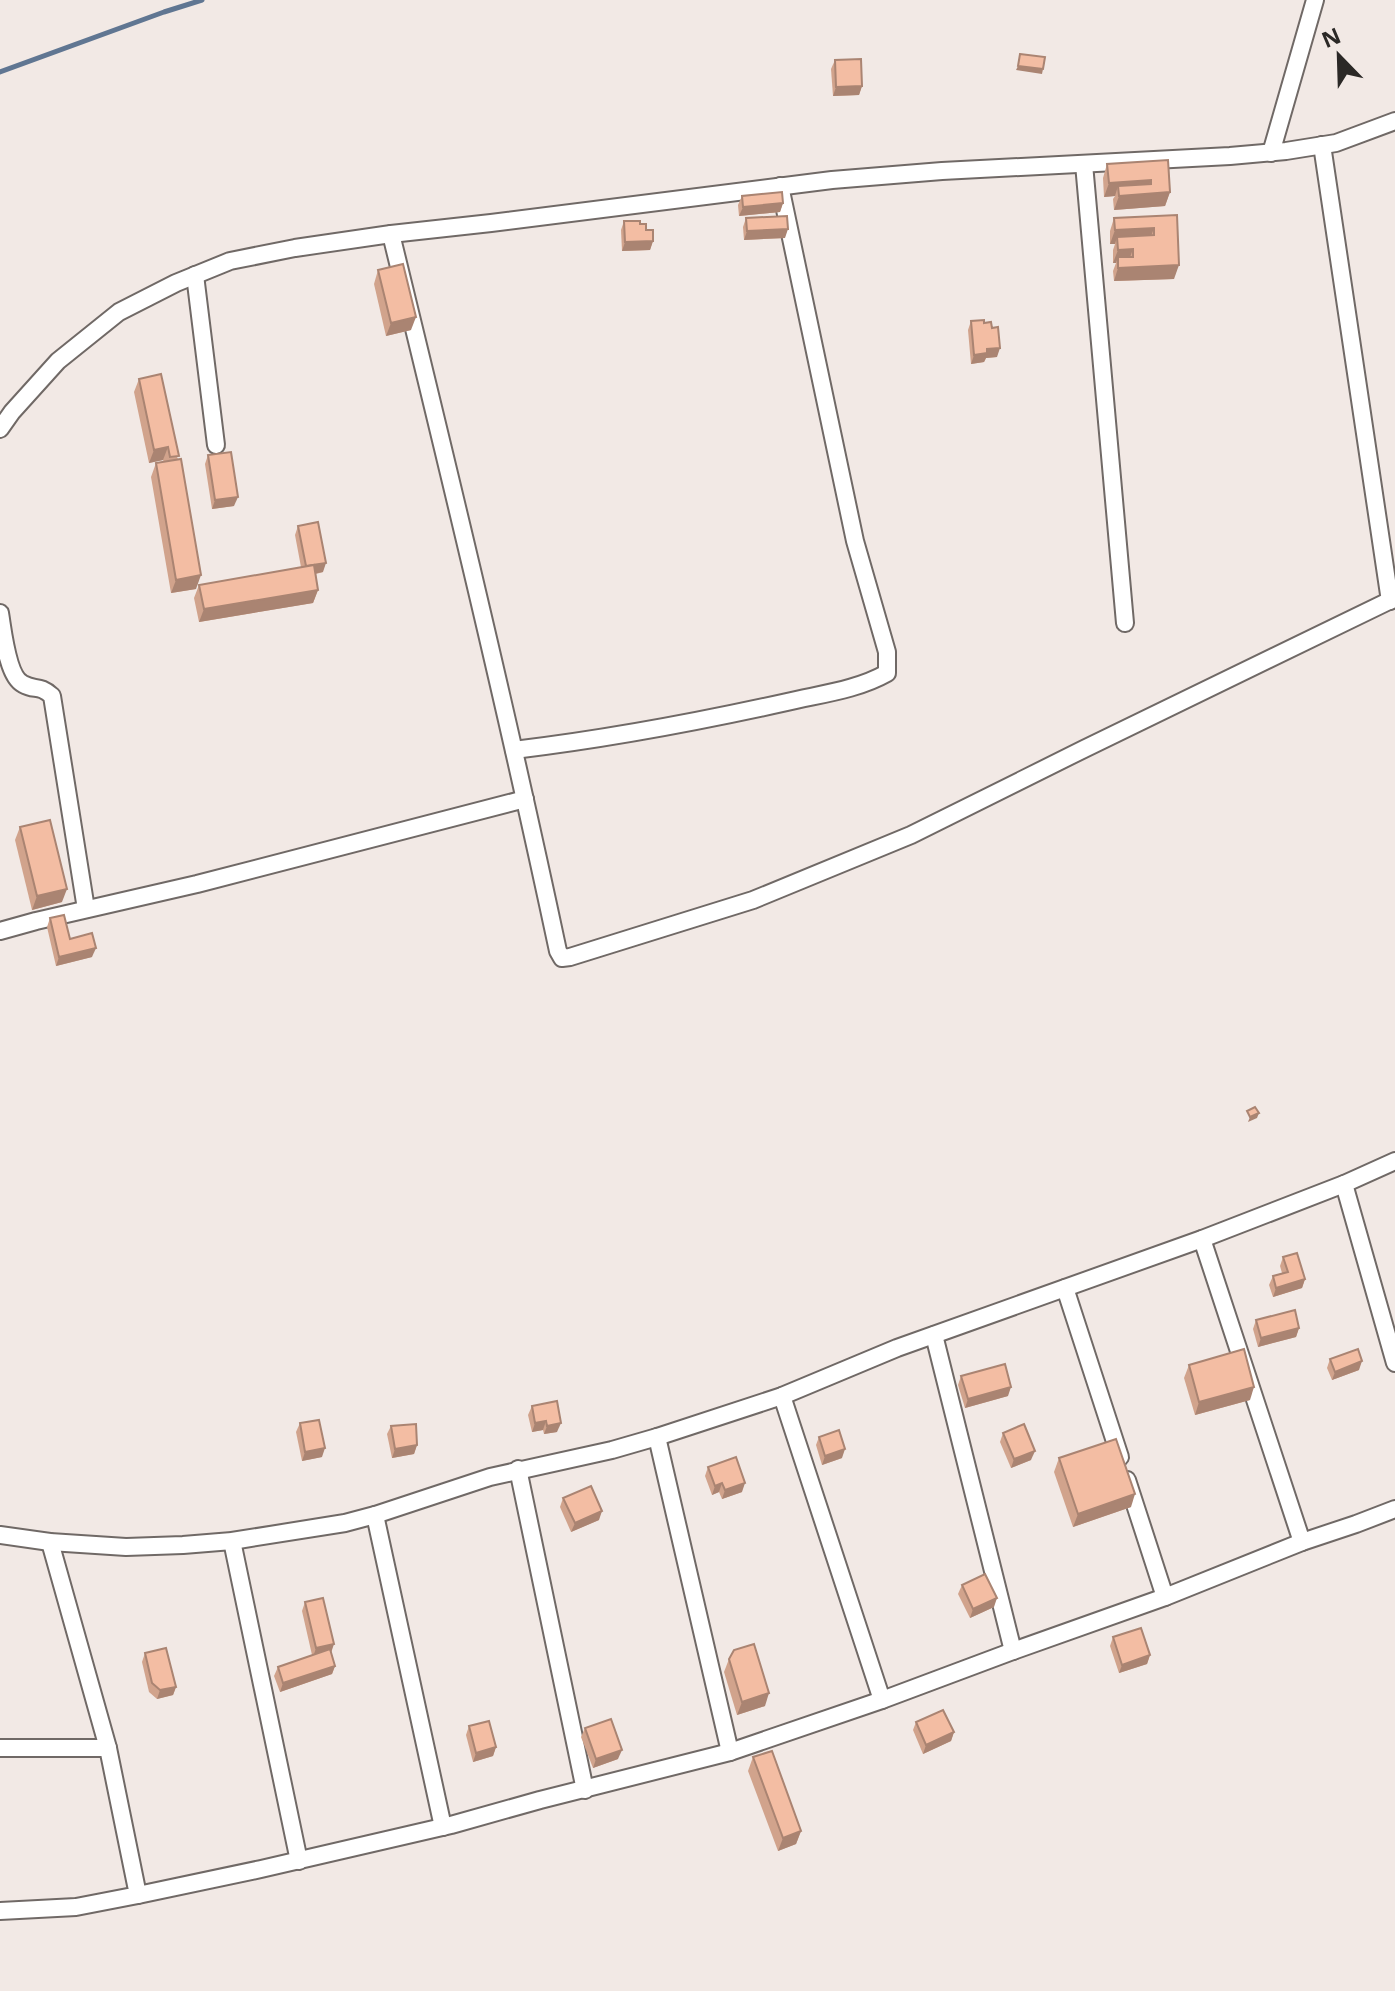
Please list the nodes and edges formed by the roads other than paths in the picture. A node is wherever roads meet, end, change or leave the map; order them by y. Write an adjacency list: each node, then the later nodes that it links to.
1 (1315, 0): 4 (street)
2 (1395, 121): 3 (street)
3 (1322, 145): 4 (street); 11 (street)
4 (1271, 153): 5 (street)
5 (1084, 164): 6 (street); 13 (street)
6 (780, 186): 7 (street); 14 (street)
7 (391, 234): 8 (street); 14 (street)
8 (195, 275): 9 (street); 10 (street)
9 (0, 429)
10 (216, 445)
11 (1392, 600): 15 (street)
12 (0, 613): 16 (street)
13 (1125, 623)
14 (514, 750): 15 (street)
15 (525, 799): 16 (street)
16 (86, 909): 17 (street)
17 (0, 931)
18 (1395, 1161): 19 (street)
19 (1344, 1184): 20 (street); 23 (street)
20 (1202, 1239): 21 (street); 32 (street)
21 (1065, 1288): 22 (street); 33 (street)
22 (934, 1335): 24 (street); 34 (street)
23 (1395, 1363)
24 (782, 1396): 25 (street); 35 (street)
25 (657, 1437): 26 (street); 38 (street)
26 (518, 1469): 28 (street); 39 (street)
27 (1395, 1509): 32 (street)
28 (375, 1515): 30 (street); 40 (street)
29 (0, 1535): 31 (street)
30 (232, 1541): 31 (street); 41 (street)
31 (50, 1542): 37 (street)
32 (1302, 1542): 33 (street)
33 (1165, 1597): 34 (street)
34 (1013, 1651): 35 (street)
35 (882, 1700): 38 (street)
36 (0, 1748): 37 (street)
37 (108, 1748): 42 (street)
38 (730, 1752): 39 (street)
39 (585, 1790): 40 (street)
40 (443, 1827): 41 (street)
41 (299, 1861): 42 (street)
42 (138, 1895): 43 (street)
43 (0, 1911)

